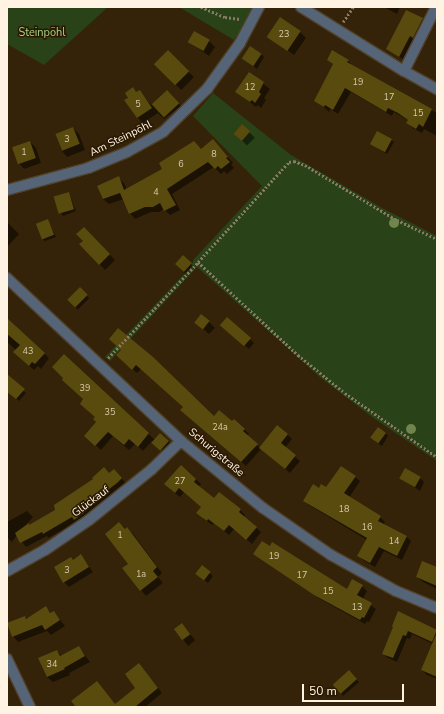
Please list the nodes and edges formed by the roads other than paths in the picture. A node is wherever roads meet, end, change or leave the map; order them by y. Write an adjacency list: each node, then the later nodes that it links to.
1 (301, 7): 4 (street)
2 (436, 7): 4 (street)
3 (257, 11): 6 (street, Am Steinpöhl)
4 (404, 71): 5 (street)
5 (437, 89)
6 (7, 190)
7 (7, 278): 8 (street, Schurigstraße)
8 (181, 441): 9 (street, Glückauf); 10 (street, Schurigstraße)
9 (7, 571)
10 (437, 608)
11 (7, 659): 12 (street)
12 (30, 707)

